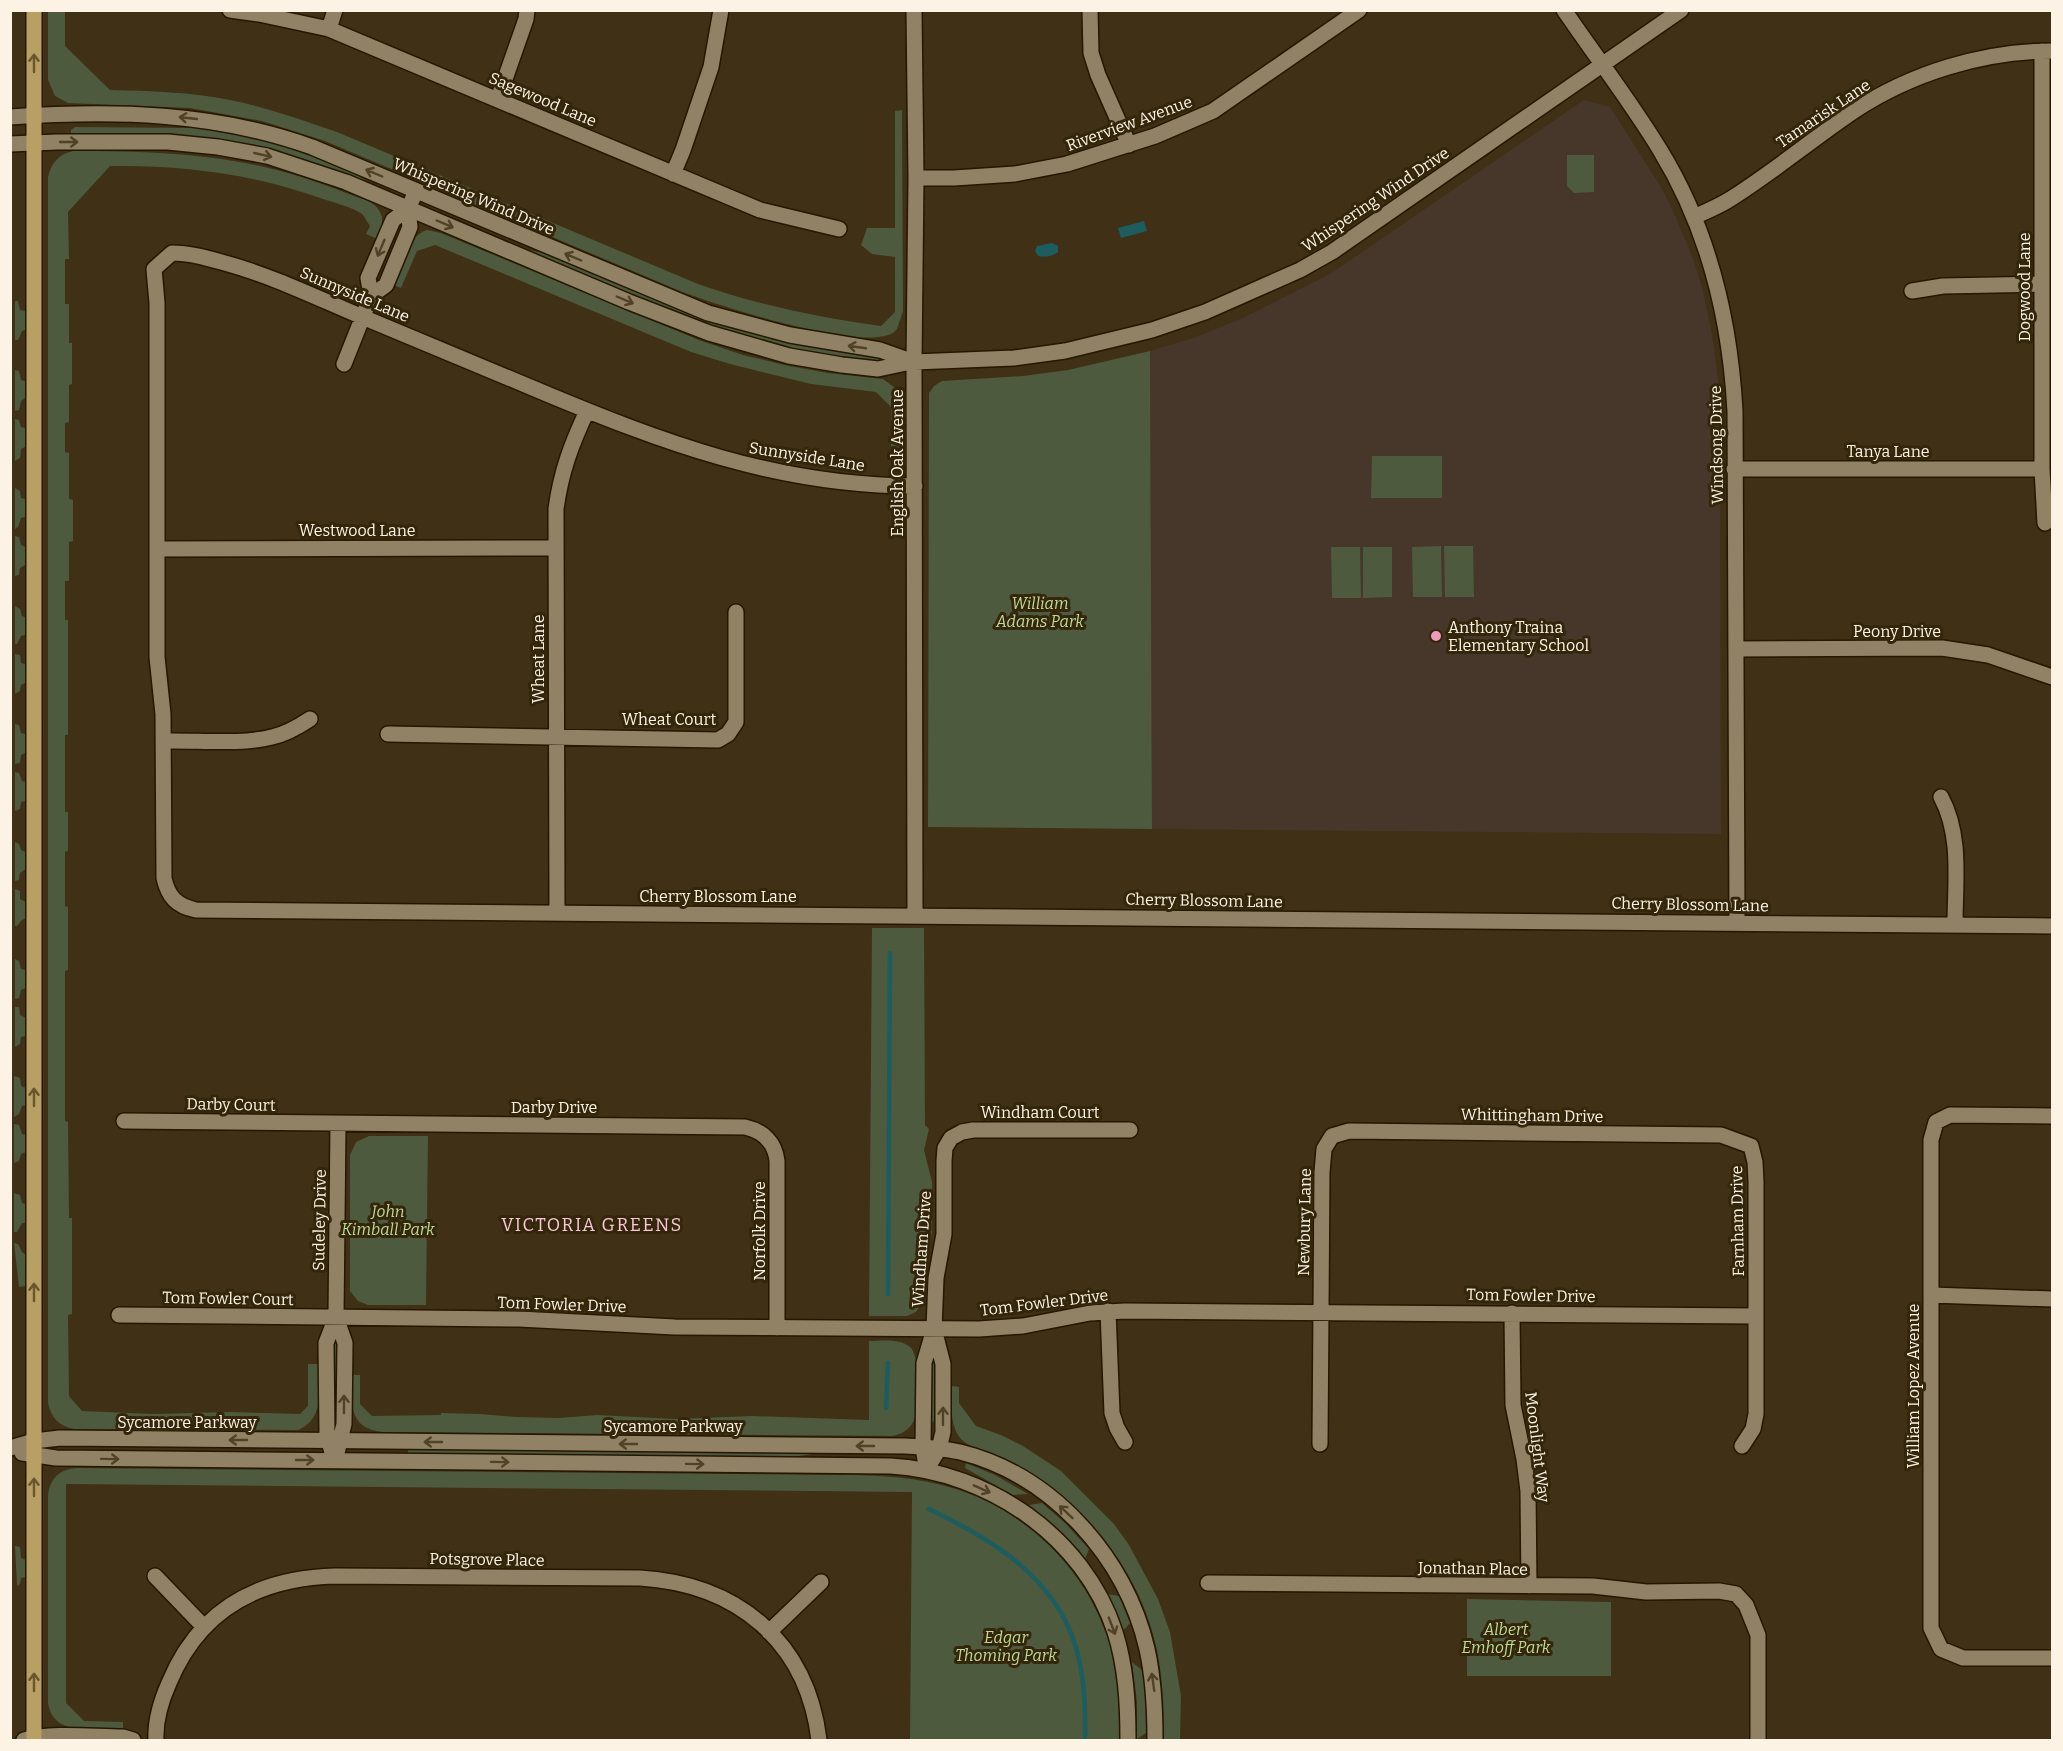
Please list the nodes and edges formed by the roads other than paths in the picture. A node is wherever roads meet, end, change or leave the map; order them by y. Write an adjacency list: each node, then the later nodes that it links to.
1 (34, 10): 15 (main road, one-way to 1)
2 (230, 10): 11 (street, Sagewood Lane)
3 (335, 10): 11 (street)
4 (527, 10): 14 (street)
5 (721, 10): 20 (street)
6 (914, 10): 21 (street, English Oak Avenue)
7 (1090, 10): 19 (street)
8 (1564, 10): 13 (street, Windsong Drive)
9 (1681, 10): 13 (street, Whispering Wind Drive)
10 (1352, 12): 19 (street, Riverview Avenue)
11 (328, 29): 14 (street, Sagewood Lane)
12 (2047, 51): 24 (street, Tamarisk Lane); 26 (street, Dogwood Lane)
13 (1603, 66): 24 (street, Windsong Drive); 29 (street, Whispering Wind Drive)
14 (498, 99): 20 (street, Sagewood Lane)
15 (34, 115): 16 (street, Whispering Wind Drive); 17 (main road); 22 (street, Whispering Wind Drive, one-way to 15)
16 (10, 117)
17 (34, 143): 18 (street, Whispering Wind Drive); 23 (street, Whispering Wind Drive, one-way to 23); 74 (main road, one-way to 17)
18 (10, 144)
19 (1130, 145): 21 (street, Riverview Avenue)
20 (673, 174): 25 (street, Sagewood Lane)
21 (916, 178): 29 (street, English Oak Avenue)
22 (416, 191): 23 (street); 29 (street, Whispering Wind Drive, one-way to 22)
23 (408, 209): 28 (street); 29 (street, Whispering Wind Drive, one-way to 29)
24 (1694, 217): 32 (street, Windsong Drive)
25 (839, 229)
26 (2042, 284): 27 (street); 33 (street, Dogwood Lane)
27 (1912, 291)
28 (362, 317): 30 (street); 31 (street, Sunnyside Lane); 37 (street, Sunnyside Lane)
29 (914, 362): 34 (street, English Oak Avenue)
30 (344, 364)
31 (587, 411): 34 (street, Sunnyside Lane); 36 (street, Wheat Lane)
32 (1734, 469): 33 (street, Tanya Lane); 39 (street, Windsong Drive)
33 (2042, 469): 35 (street, Dogwood Lane)
34 (915, 486): 47 (street, English Oak Avenue)
35 (2045, 523)
36 (556, 548): 37 (street, Westwood Lane); 43 (street, Wheat Lane)
37 (157, 549): 44 (street, Sunnyside Lane)
38 (736, 612): 43 (street, Wheat Court)
39 (1736, 649): 40 (street, Peony Drive); 48 (street, Windsong Drive)
40 (2052, 677)
41 (310, 719): 44 (street)
42 (388, 734): 43 (street, Wheat Court)
43 (556, 735): 46 (street, Wheat Lane)
44 (164, 741): 46 (street, Cherry Blossom Lane)
45 (1941, 797): 49 (street)
46 (556, 913): 47 (street, Cherry Blossom Lane)
47 (915, 915): 48 (street, Cherry Blossom Lane)
48 (1737, 923): 49 (street, Cherry Blossom Lane)
49 (1955, 925): 50 (street, Cherry Blossom Lane)
50 (2052, 926)
51 (2052, 1116): 59 (street, William Lopez Avenue)
52 (124, 1121): 53 (street, Darby Court)
53 (338, 1124): 56 (street, Darby Drive); 66 (street, Sudeley Drive)
54 (1130, 1130): 57 (street, Windham Court)
55 (1332, 1136): 58 (street, Whittingham Drive); 62 (street, Newbury Lane)
56 (767, 1138): 67 (street, Norfolk Drive)
57 (951, 1138): 68 (street, Windham Drive)
58 (1733, 1138): 65 (street, Farnham Drive)
59 (1931, 1295): 60 (street); 85 (street, William Lopez Avenue)
60 (2052, 1299)
61 (1108, 1311): 62 (street, Tom Fowler Drive); 68 (street, Tom Fowler Drive); 70 (street)
62 (1322, 1311): 63 (street, Tom Fowler Drive); 71 (street, Newbury Lane)
63 (1512, 1313): 65 (street, Tom Fowler Drive); 82 (street, Moonlight Way)
64 (119, 1315): 66 (street, Tom Fowler Court)
65 (1756, 1316): 72 (street)
66 (336, 1317): 67 (street, Tom Fowler Drive); 69 (street, Sudeley Drive)
67 (777, 1328): 68 (street, Tom Fowler Drive)
68 (934, 1329): 73 (street, Windham Drive); 76 (street, Windham Drive, one-way to 68)
69 (334, 1441): 73 (street, Sycamore Parkway, one-way to 69); 74 (street, Sycamore Parkway, one-way to 74); 77 (street, Sudeley Drive)
70 (1125, 1442)
71 (1320, 1444)
72 (1742, 1446)
73 (923, 1447): 76 (street, Sycamore Parkway); 78 (street, Windham Drive)
74 (34, 1448): 75 (street, Sycamore Parkway); 77 (street, Sycamore Parkway, one-way to 77); 86 (main road, one-way to 74)
75 (10, 1449)
76 (939, 1449): 78 (street, Windham Drive); 91 (street, Sycamore Parkway, one-way to 76)
77 (333, 1460): 78 (street, Sycamore Parkway, one-way to 78)
78 (926, 1470): 90 (street, Sycamore Parkway, one-way to 90)
79 (155, 1576): 83 (street)
80 (821, 1582): 84 (street)
81 (1208, 1583): 82 (street, Jonathan Place)
82 (1529, 1587): 92 (street, Jonathan Place)
83 (204, 1627): 84 (street, Potsgrove Place); 88 (street, Potsgrove Place)
84 (769, 1632): 89 (street, Potsgrove Place)
85 (2052, 1658)
86 (31, 1739): 87 (street)
87 (133, 1740)
88 (156, 1740)
89 (819, 1740)
90 (1128, 1740)
91 (1155, 1740)
92 (1758, 1740)

